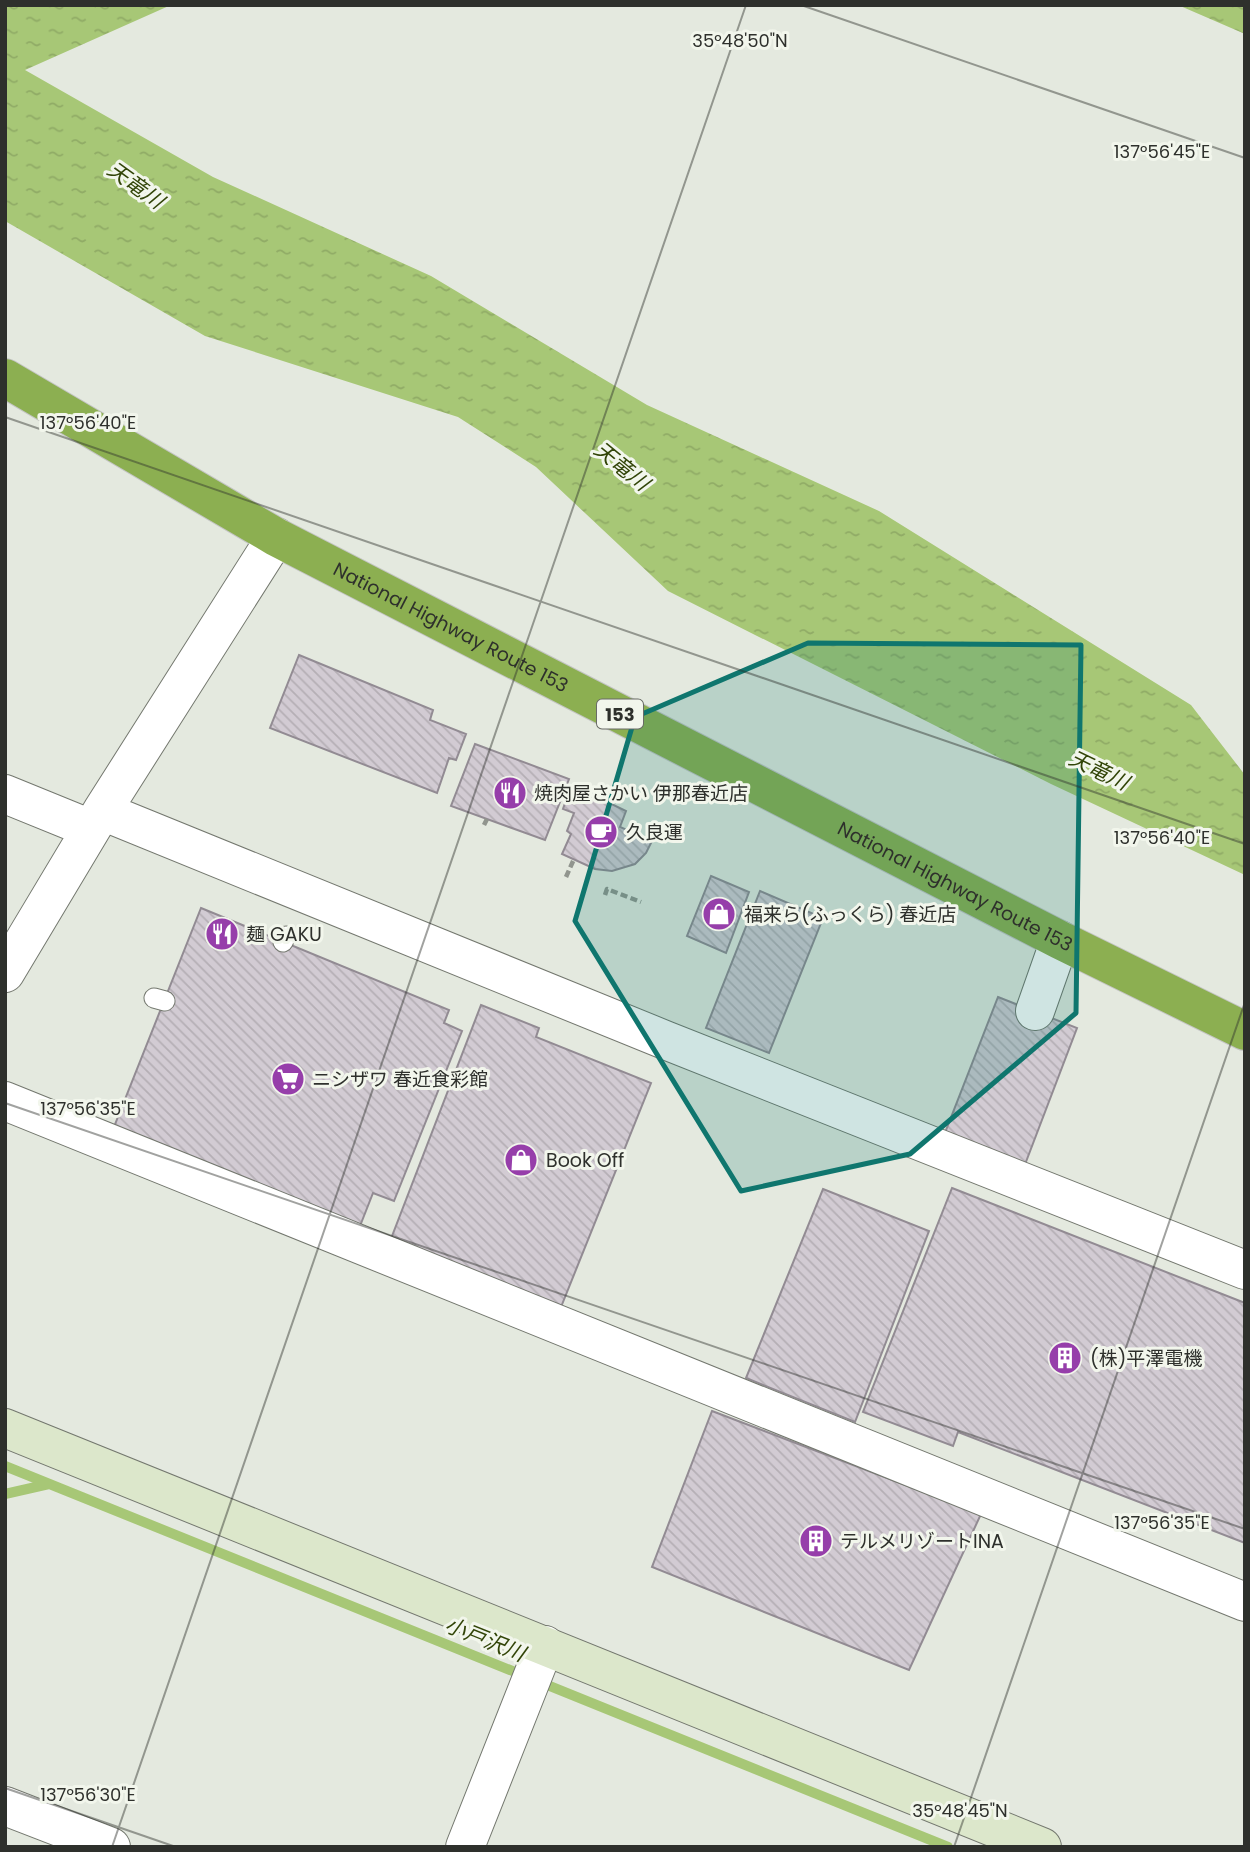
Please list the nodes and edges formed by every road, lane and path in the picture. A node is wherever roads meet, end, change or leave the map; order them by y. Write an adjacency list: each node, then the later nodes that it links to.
1 (5, 378): 2 (highway, National Highway Route 153 / 153)
2 (276, 537): 5 (street); 11 (highway, National Highway Route 153 / 153)
3 (5, 793): 5 (street)
4 (487, 819): 6 (path)
5 (96, 820): 12 (street); 16 (street)
6 (484, 825)
7 (574, 859): 8 (path)
8 (566, 877)
9 (604, 895): 10 (path)
10 (641, 902)
11 (1060, 940): 13 (street); 14 (highway, National Highway Route 153 / 153)
12 (5, 973)
13 (1035, 1011)
14 (1245, 1031)
15 (5, 1101): 18 (street)
16 (1245, 1270)
17 (5, 1428): 19 (street)
18 (1245, 1602)
19 (543, 1651): 22 (street); 23 (street)
20 (5, 1807): 21 (street)
21 (111, 1847)
22 (465, 1847)
23 (1042, 1847)

